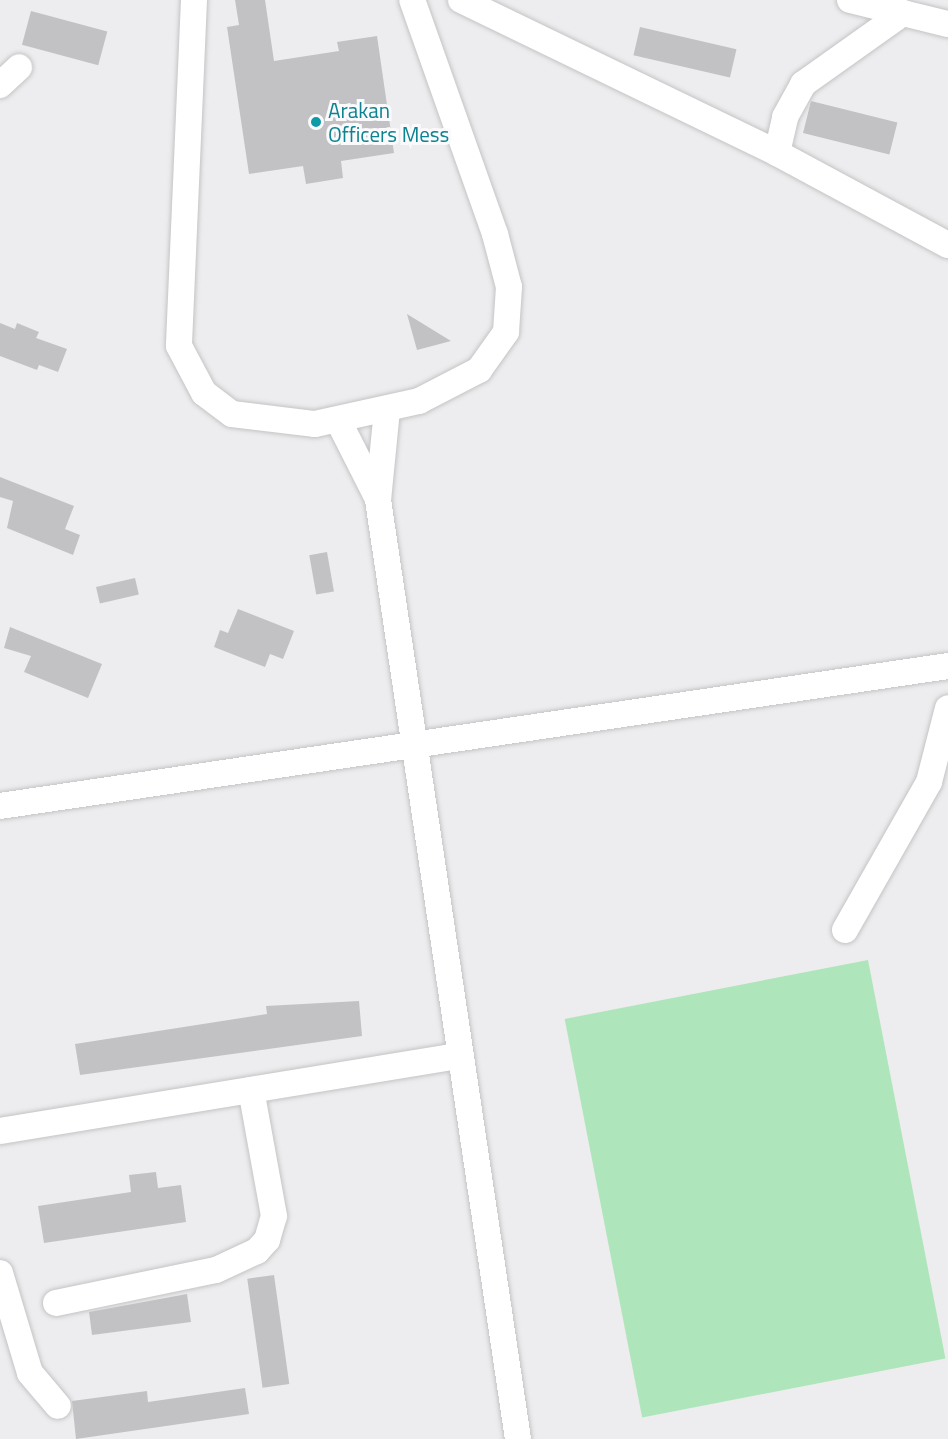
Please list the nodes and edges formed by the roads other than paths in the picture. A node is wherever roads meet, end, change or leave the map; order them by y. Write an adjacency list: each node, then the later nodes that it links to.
1 (412, 0): 11 (street)
2 (461, 0): 9 (street)
3 (850, 0): 5 (street)
4 (194, 11): 12 (street)
5 (903, 13): 6 (street); 9 (street)
6 (948, 24)
7 (19, 66): 8 (street)
8 (0, 85)
9 (777, 153): 10 (street)
10 (948, 245)
11 (387, 410): 12 (street); 13 (street)
12 (339, 422): 13 (street)
13 (378, 500): 16 (street)
14 (948, 666): 16 (street)
15 (948, 708): 18 (street)
16 (414, 746): 17 (street); 19 (street)
17 (0, 806)
18 (845, 930)
19 (458, 1056): 20 (street); 25 (street)
20 (251, 1090): 21 (street); 23 (street)
21 (0, 1131)
22 (0, 1273): 24 (street)
23 (56, 1303)
24 (58, 1406)
25 (518, 1439)

